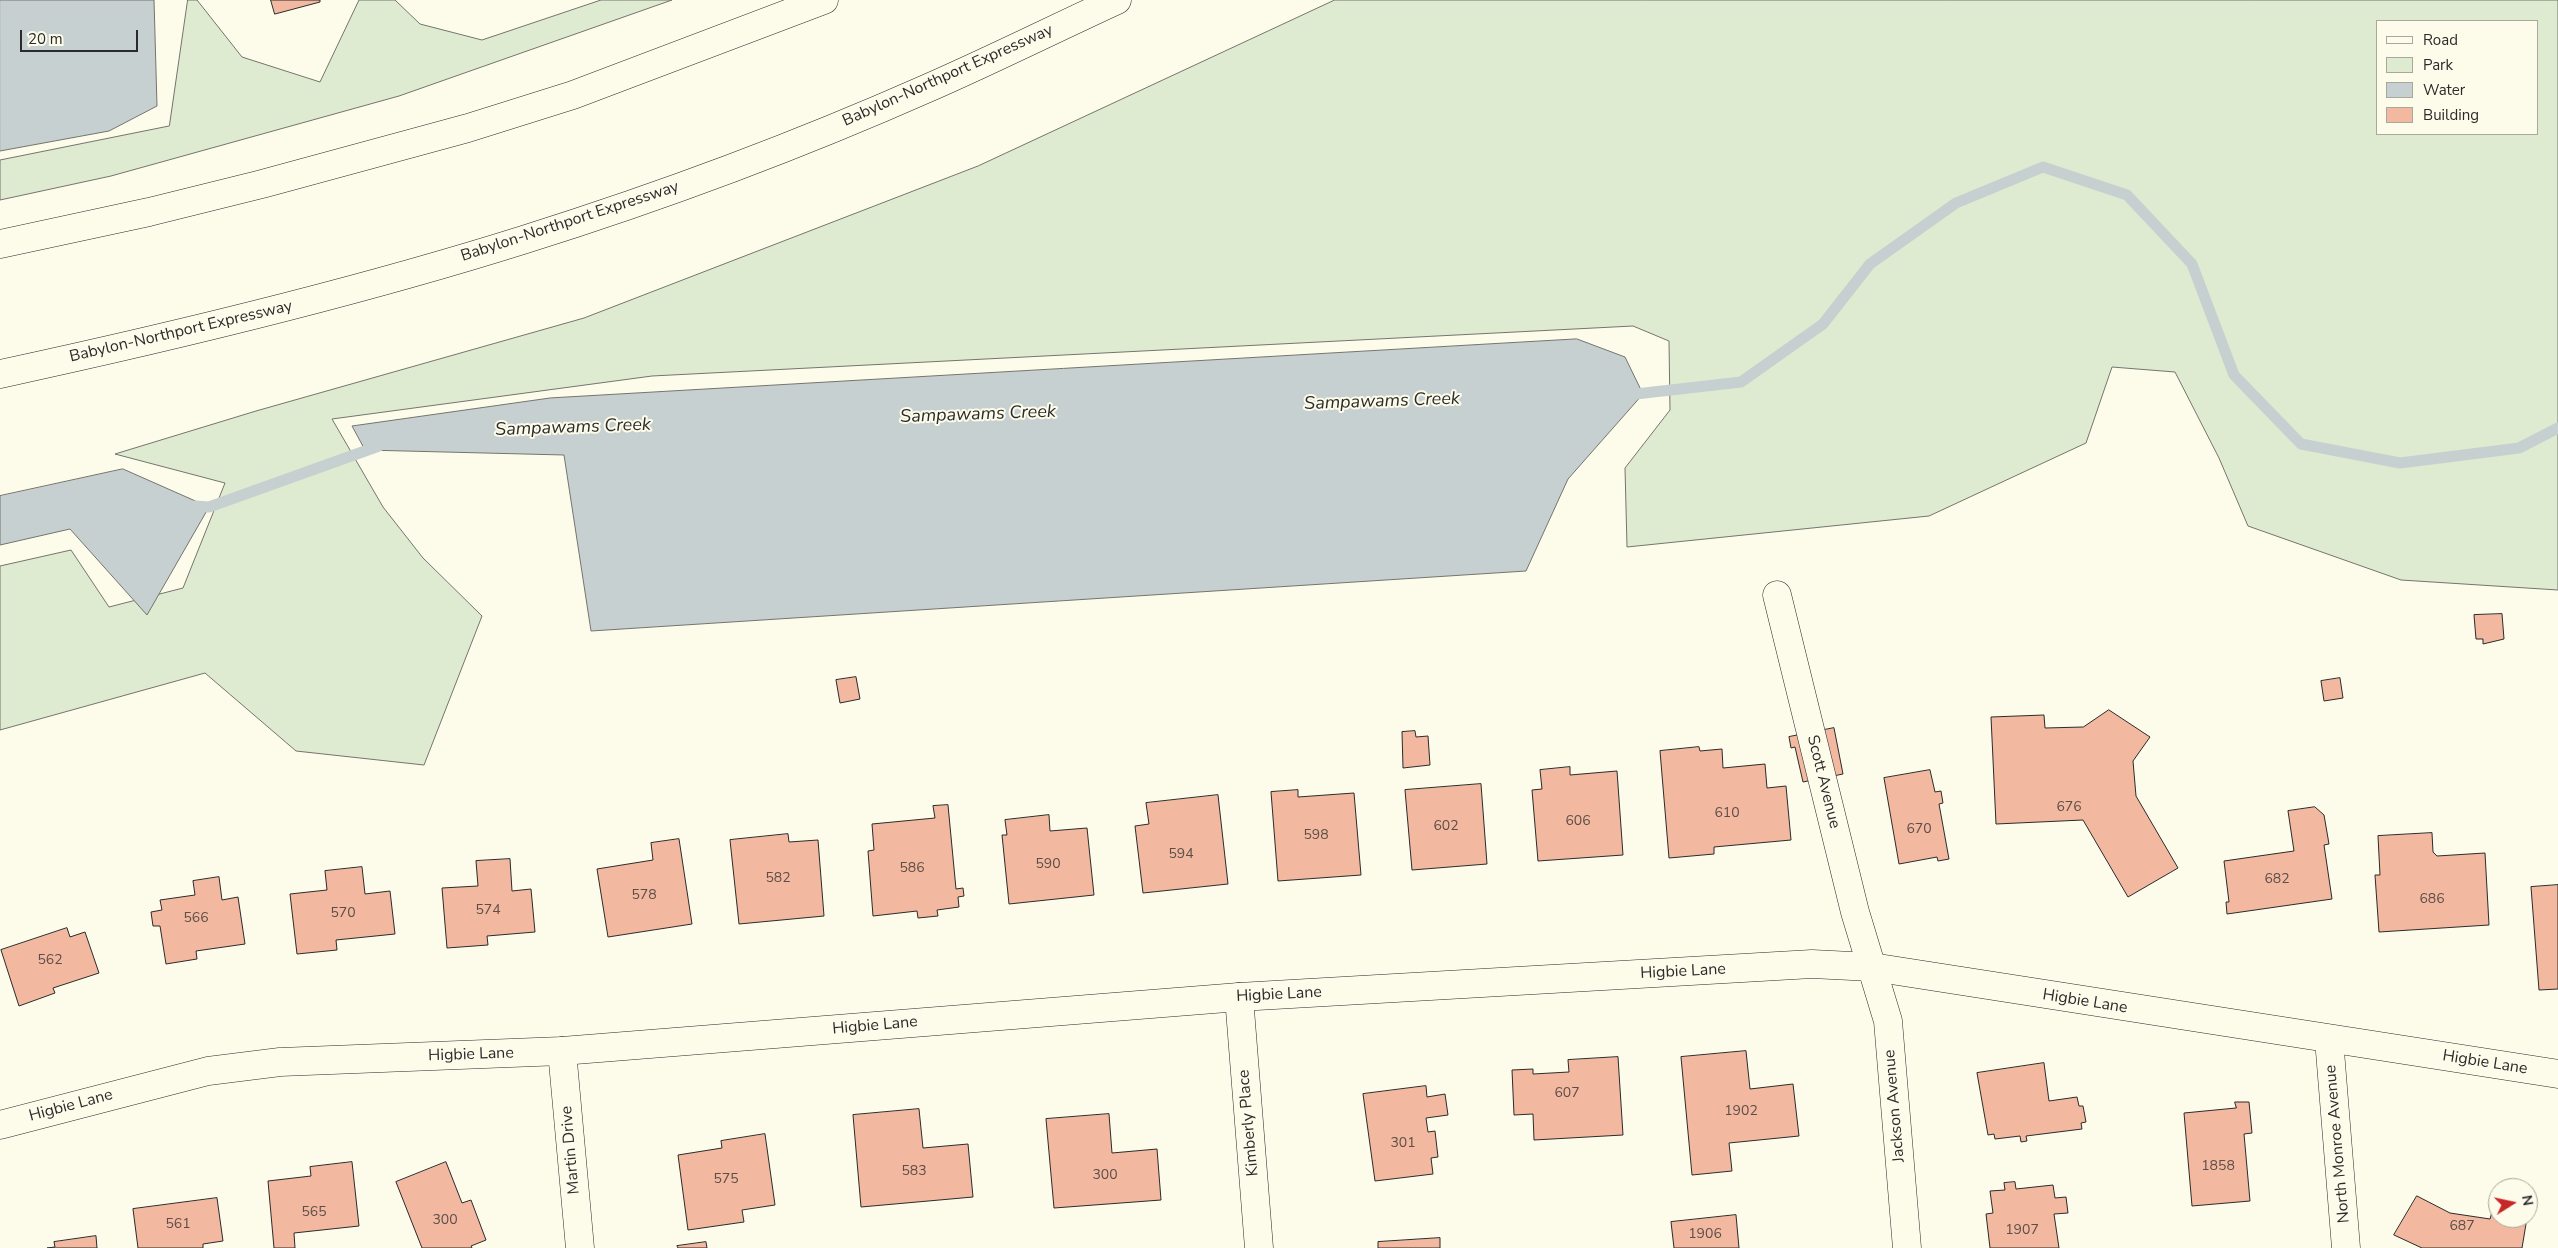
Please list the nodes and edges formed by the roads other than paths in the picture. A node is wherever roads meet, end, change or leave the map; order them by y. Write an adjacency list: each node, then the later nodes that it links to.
1 (824, 0): 3 (street)
2 (1116, 0): 4 (street, Babylon-Northport Expressway)
3 (0, 244)
4 (0, 374)
5 (1777, 595): 6 (street, Scott Avenue)
6 (1872, 967): 7 (street, Higbie Lane); 8 (street, Higbie Lane); 14 (street, Jackson Avenue)
7 (1239, 997): 9 (street, Higbie Lane); 13 (street, Kimberly Place)
8 (2329, 1039): 10 (street, Higbie Lane); 15 (street, North Monroe Avenue)
9 (562, 1051): 11 (street, Higbie Lane); 12 (street, Martin Drive)
10 (2558, 1074)
11 (0, 1125)
12 (580, 1248)
13 (1259, 1248)
14 (1907, 1248)
15 (2346, 1248)

